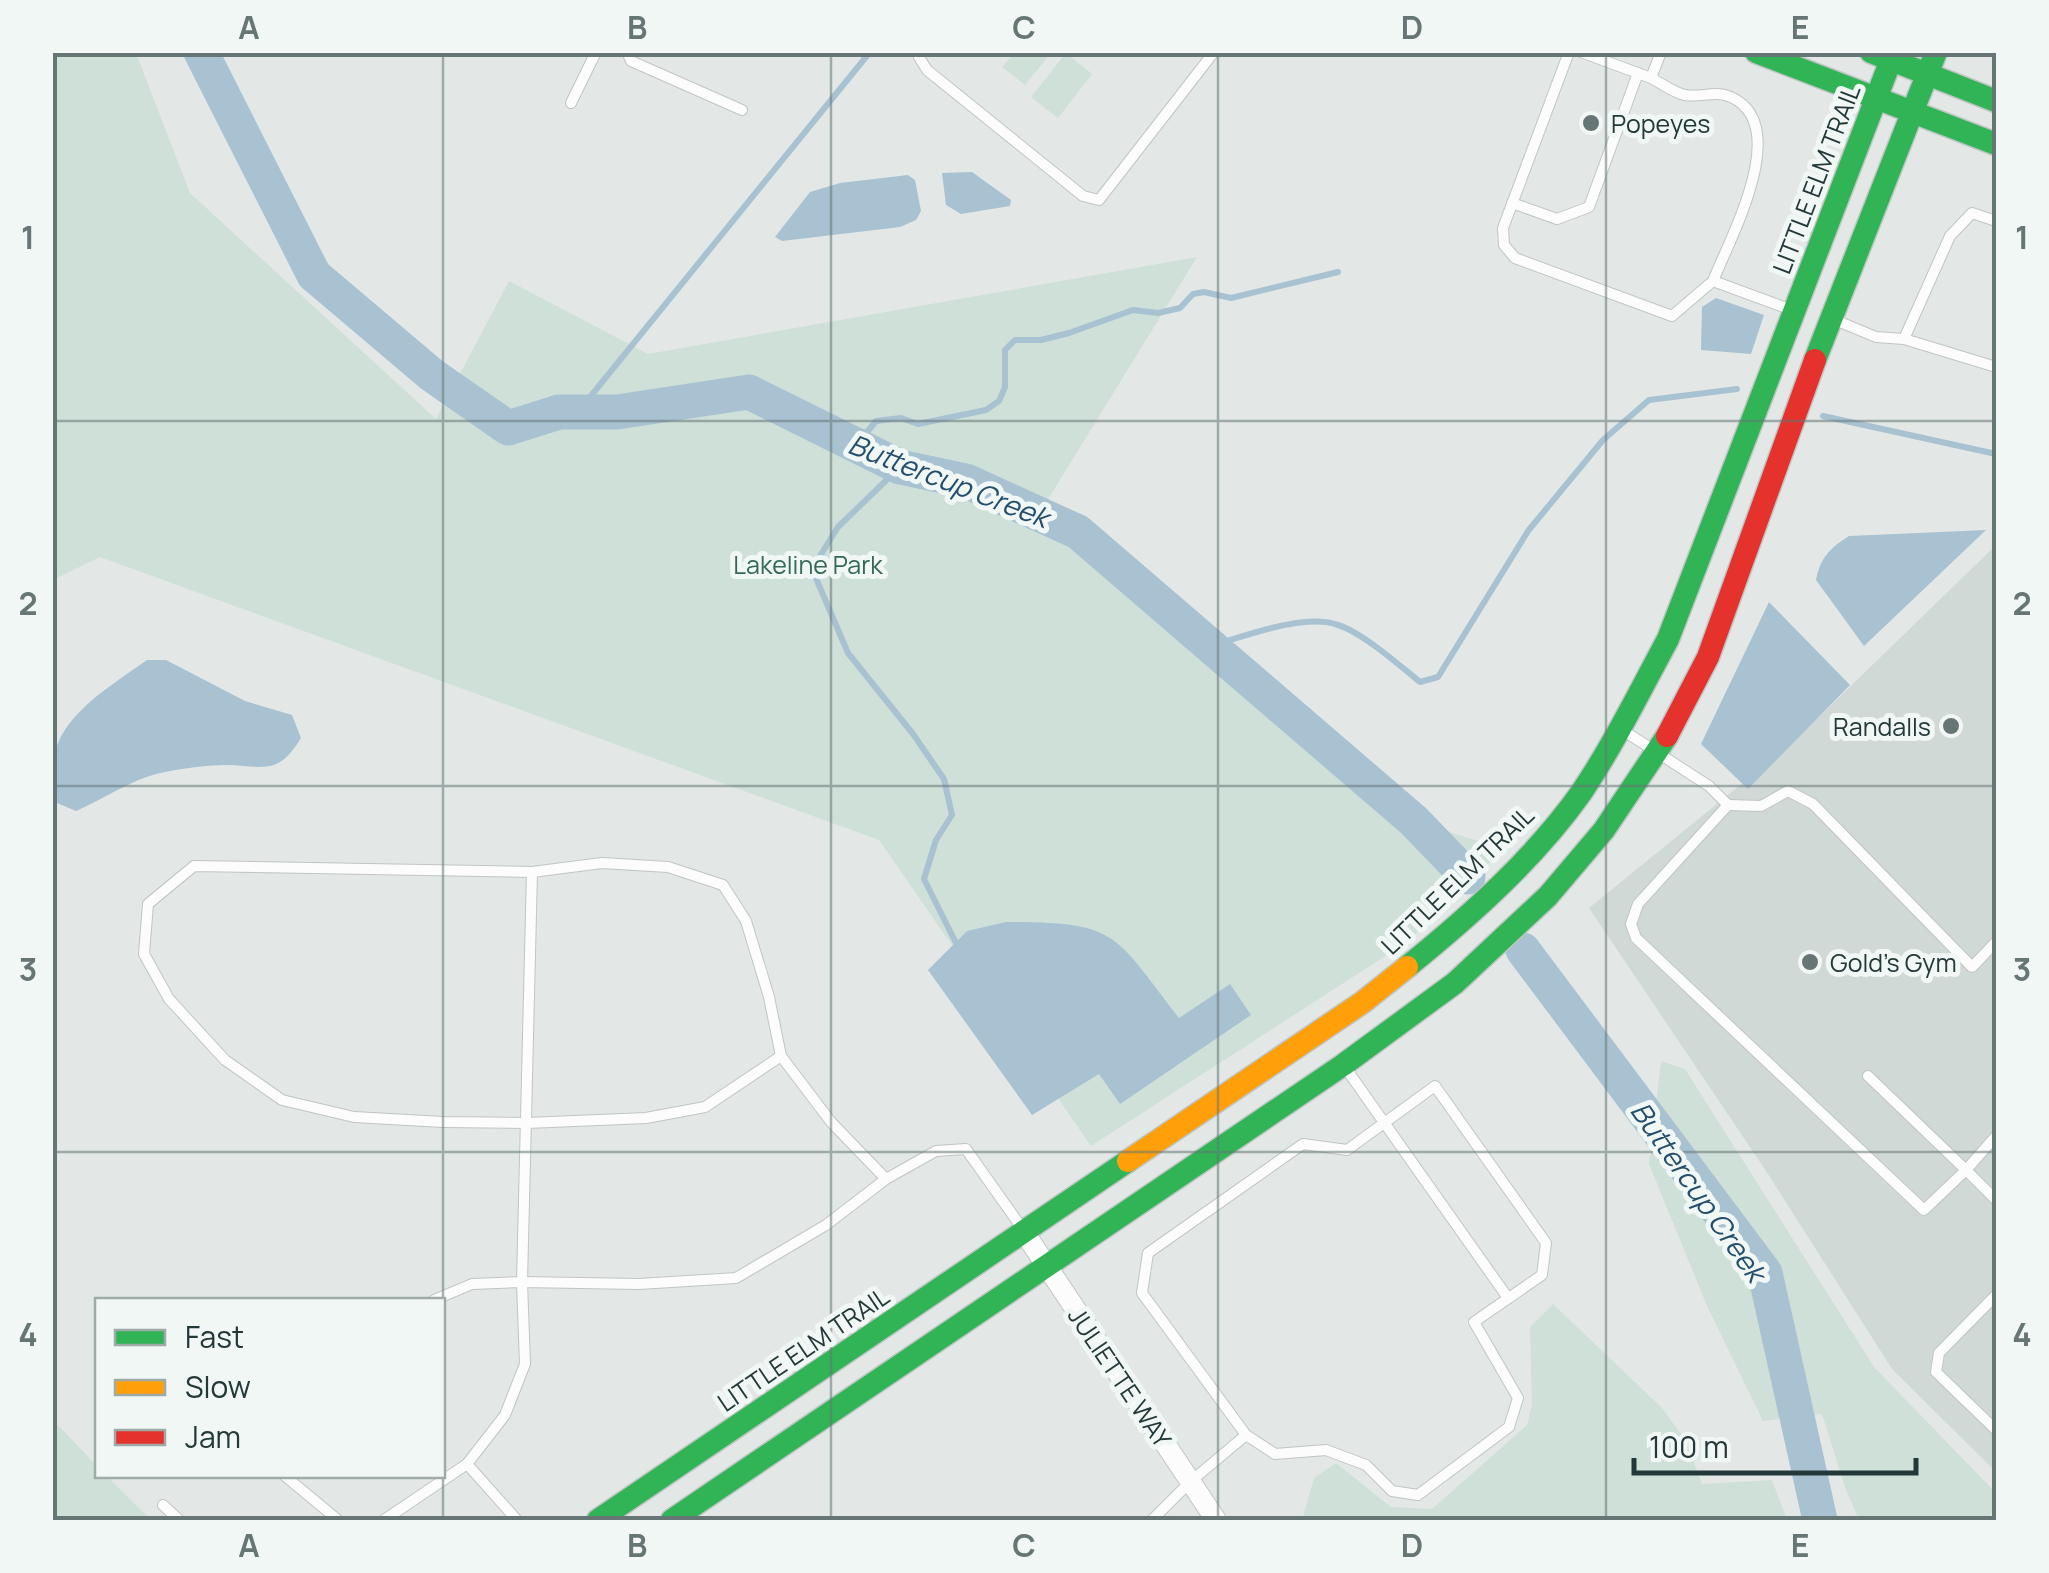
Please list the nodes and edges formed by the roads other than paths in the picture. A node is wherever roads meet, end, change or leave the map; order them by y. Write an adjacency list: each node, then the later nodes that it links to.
1 (596, 52): 15 (lane)
2 (627, 52): 16 (lane)
3 (922, 52): 4 (lane)
4 (1214, 52)
5 (1569, 52): 19 (lane)
6 (1581, 52): 11 (lane)
7 (1660, 52): 12 (lane)
8 (1756, 52): 13 (street)
9 (1885, 55): 10 (street); 13 (street, LITTLE ELM TRAIL)
10 (1932, 63): 14 (street); 17 (street)
11 (1638, 74): 12 (lane); 19 (lane)
12 (1650, 78): 21 (lane)
13 (1877, 98): 17 (street); 22 (street, LITTLE ELM TRAIL)
14 (1996, 100)
15 (571, 103)
16 (742, 110)
17 (1913, 111): 18 (street); 23 (street)
18 (1996, 144)
19 (1512, 204): 21 (lane)
20 (1996, 221): 24 (lane)
21 (1713, 280): 22 (lane)
22 (1794, 312): 26 (street, LITTLE ELM TRAIL)
23 (1830, 318): 24 (lane); 27 (street)
24 (1904, 339): 25 (lane)
25 (1996, 367)
26 (1621, 728): 27 (lane); 40 (street, LITTLE ELM TRAIL)
27 (1656, 752): 28 (lane); 32 (street)
28 (1728, 805): 30 (lane); 37 (lane)
29 (532, 872): 31 (lane); 34 (lane); 34 (lane)
30 (1995, 948)
31 (781, 1056): 34 (lane); 38 (lane)
32 (1343, 1065): 35 (lane); 41 (street)
33 (1868, 1076): 37 (lane)
34 (527, 1123): 42 (lane)
35 (1384, 1123): 45 (lane); 45 (lane); 47 (lane)
36 (1996, 1136): 37 (lane)
37 (1966, 1170): 39 (lane)
38 (886, 1179): 40 (lane); 42 (lane)
39 (1996, 1200)
40 (1024, 1232): 41 (street, JULIETTE WAY); 56 (street, LITTLE ELM TRAIL)
41 (1046, 1267): 50 (street, JULIETTE WAY); 57 (street)
42 (522, 1282): 44 (lane); 48 (lane)
43 (1996, 1295): 46 (lane)
44 (439, 1298)
45 (1508, 1298): 47 (lane)
46 (1996, 1430)
47 (1246, 1434): 50 (lane)
48 (467, 1464): 54 (lane); 55 (lane)
49 (287, 1478): 53 (lane)
50 (1190, 1482): 58 (lane); 59 (street, JULIETTE WAY)
51 (162, 1505): 52 (lane)
52 (179, 1520)
53 (338, 1520)
54 (384, 1520)
55 (516, 1520)
56 (598, 1520)
57 (672, 1520)
58 (1152, 1520)
59 (1216, 1520)

